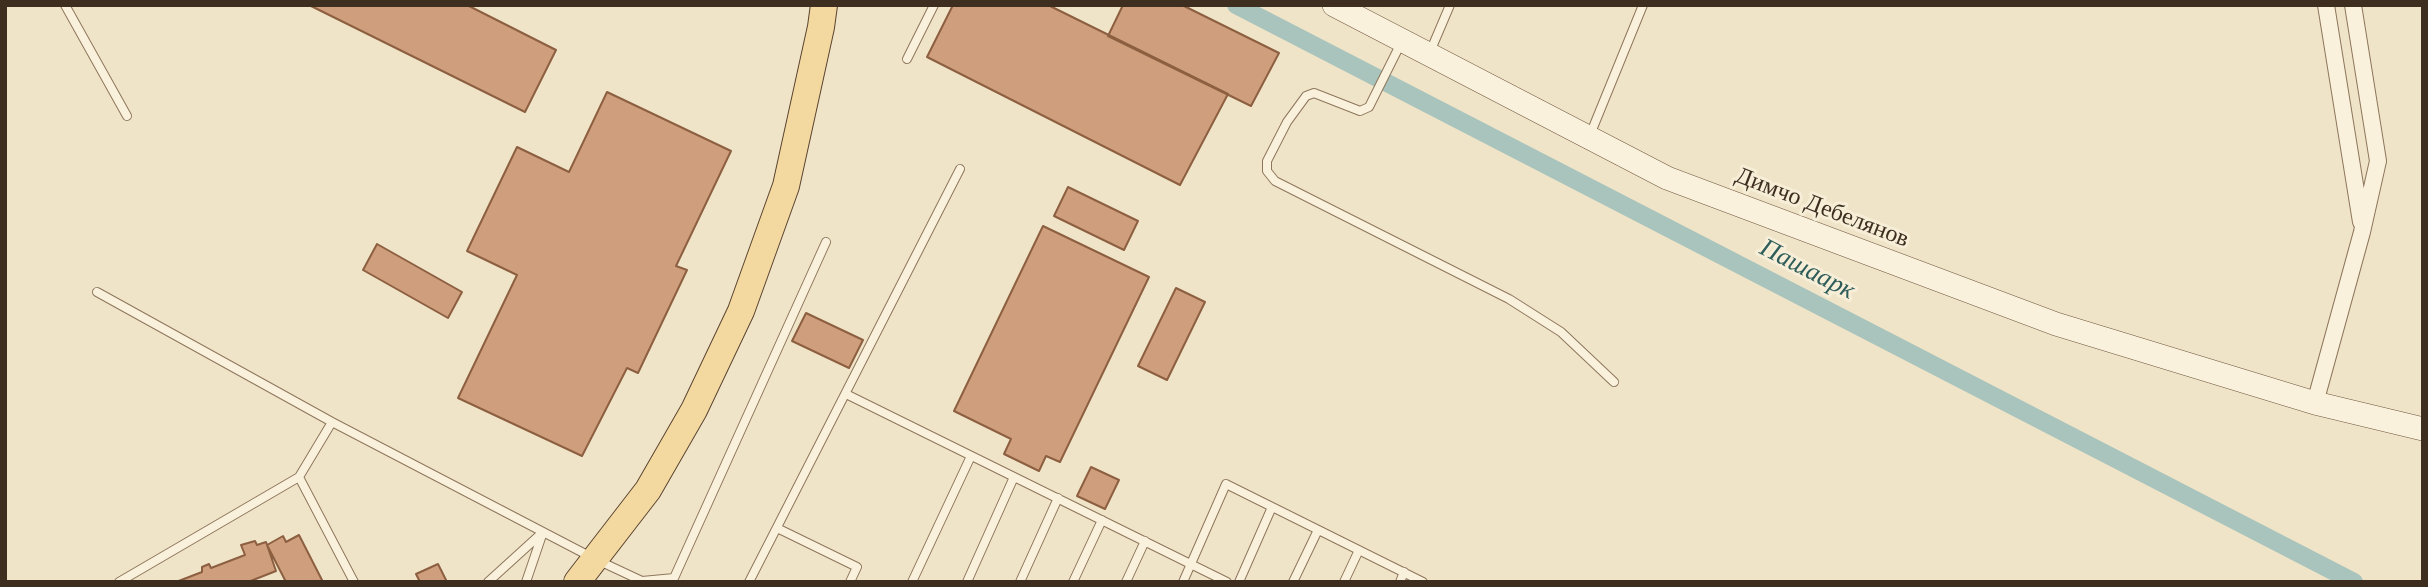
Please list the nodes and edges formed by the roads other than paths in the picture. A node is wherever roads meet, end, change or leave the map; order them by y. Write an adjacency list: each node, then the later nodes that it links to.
1 (65, 5): 12 (lane)
2 (824, 5): 34 (main road)
3 (934, 5): 11 (lane)
4 (1335, 5): 9 (street, Димчо Дебелянов)
5 (1450, 5): 10 (lane)
6 (1643, 5): 13 (lane)
7 (2326, 5): 15 (street)
8 (2353, 5): 15 (street)
9 (1403, 41): 10 (street, Димчо Дебелянов); 18 (lane)
10 (1429, 55): 13 (street, Димчо Дебелянов)
11 (907, 59)
12 (127, 117)
13 (1589, 138): 20 (street, Димчо Дебелянов)
14 (960, 169): 19 (lane)
15 (2362, 232): 20 (street)
16 (826, 242): 34 (lane)
17 (97, 292): 21 (lane)
18 (1614, 382)
19 (846, 394): 23 (lane); 29 (lane)
20 (2315, 403): 22 (street, Димчо Дебелянов)
21 (332, 422): 24 (lane); 31 (lane)
22 (2423, 429)
23 (971, 456): 25 (lane); 44 (lane)
24 (299, 477): 37 (lane); 38 (lane)
25 (1014, 477): 26 (lane); 45 (lane)
26 (1058, 498): 28 (lane); 46 (lane)
27 (1272, 507): 30 (lane); 35 (lane); 51 (lane)
28 (1102, 520): 32 (lane); 47 (lane)
29 (777, 528): 42 (lane); 43 (lane)
30 (1318, 530): 33 (lane); 52 (lane)
31 (543, 532): 34 (lane); 39 (lane); 40 (lane)
32 (1145, 541): 35 (lane); 48 (lane)
33 (1359, 550): 36 (lane); 53 (lane)
34 (595, 559): 41 (main road)
35 (1191, 564): 49 (lane); 50 (lane)
36 (1404, 572): 54 (lane); 55 (lane)
37 (119, 582)
38 (354, 582)
39 (488, 582)
40 (526, 582)
41 (577, 582)
42 (749, 582)
43 (850, 582)
44 (912, 582)
45 (967, 582)
46 (1020, 582)
47 (1073, 582)
48 (1126, 582)
49 (1183, 582)
50 (1227, 582)
51 (1239, 582)
52 (1293, 582)
53 (1344, 582)
54 (1400, 582)
55 (1423, 582)

